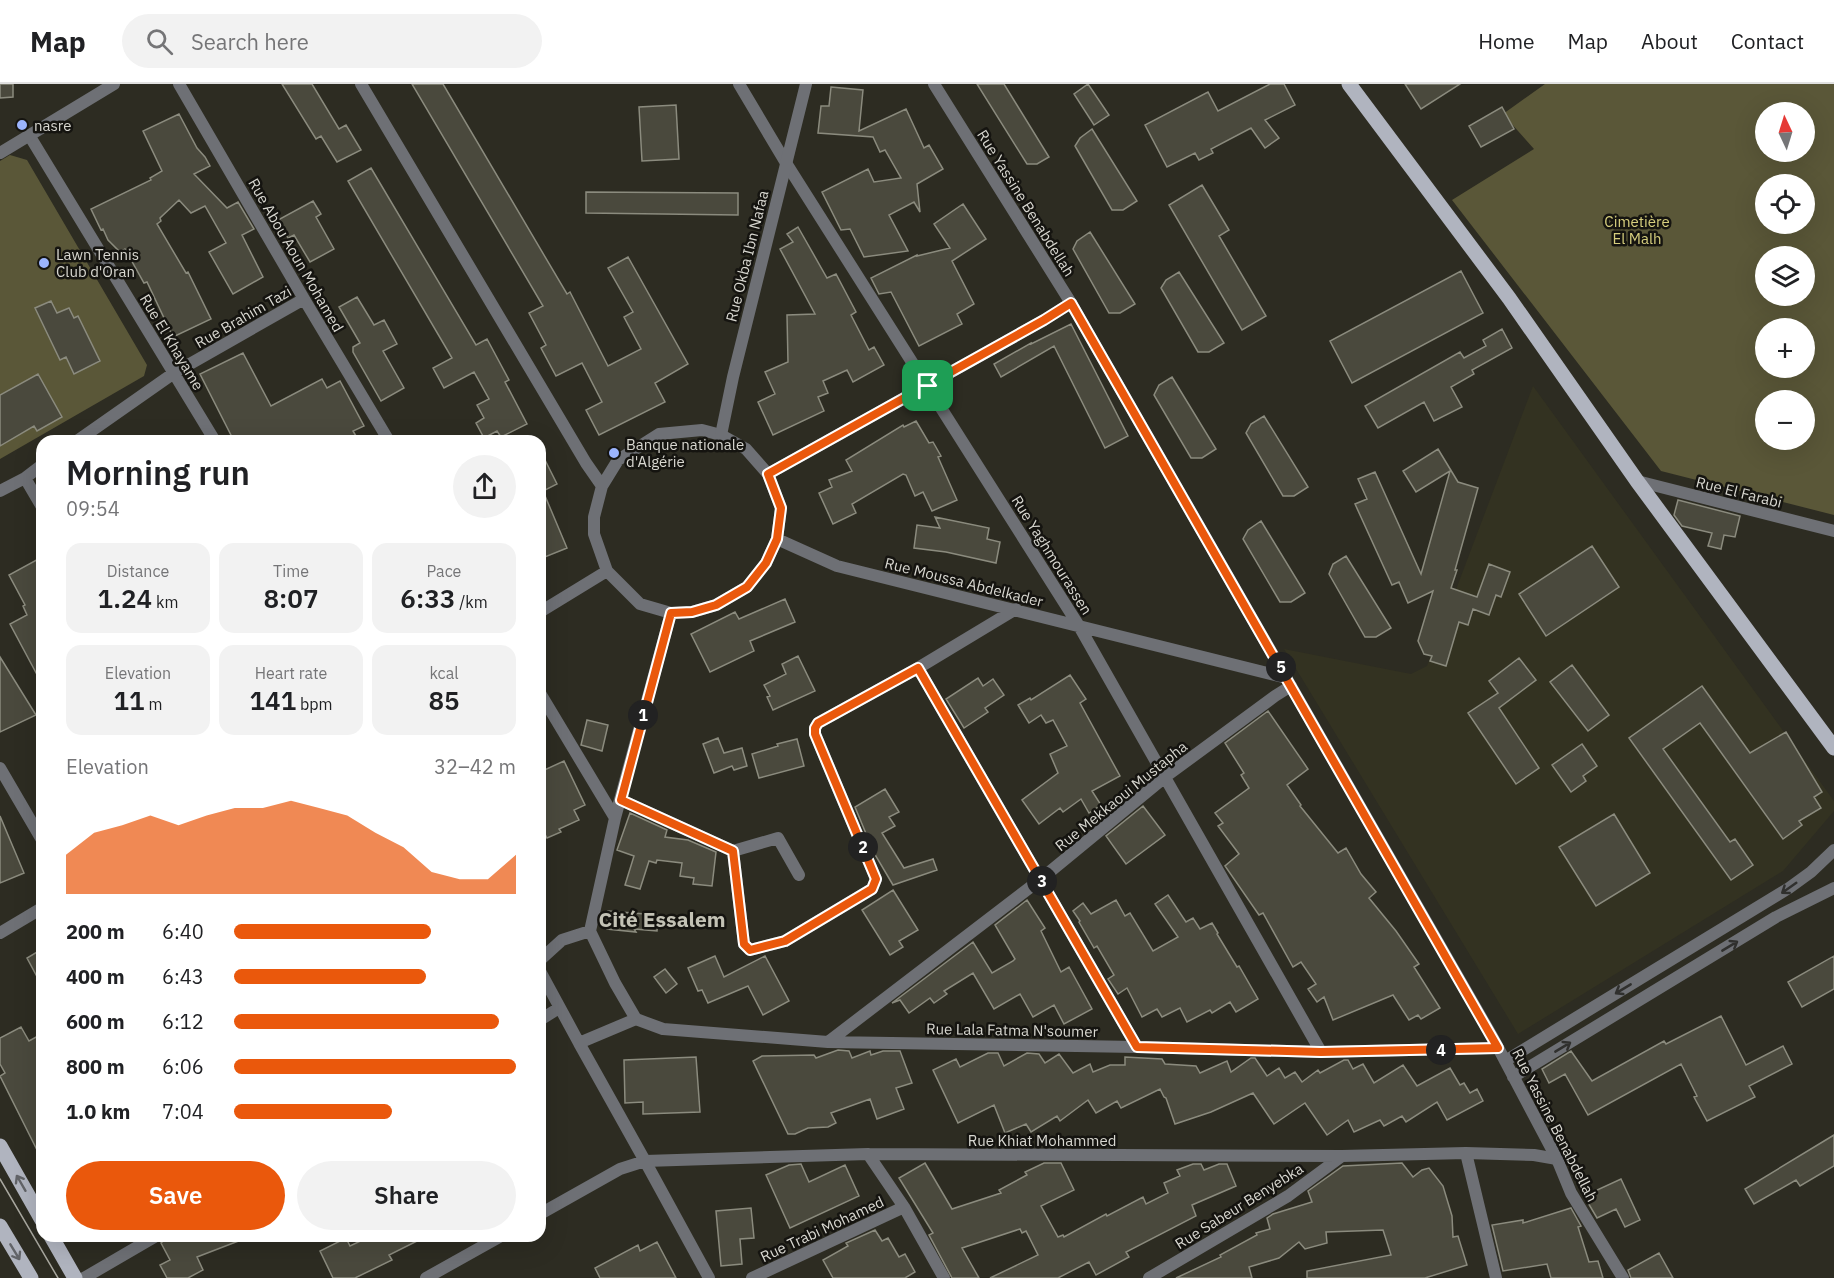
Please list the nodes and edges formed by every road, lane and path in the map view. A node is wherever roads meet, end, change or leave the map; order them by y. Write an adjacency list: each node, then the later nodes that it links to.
1 (114, 84): 8 (street)
2 (179, 84): 11 (street, Rue Abou Aoun Mohamed)
3 (361, 84): 23 (street)
4 (739, 84): 10 (street, Rue Yaghmourassen)
5 (806, 84): 10 (street, Rue Okba Ibn Nafaa)
6 (934, 84): 12 (street, Rue Yassine Benabdellah)
7 (1353, 86): 22 (main road)
8 (29, 135): 9 (street); 13 (street, Rue El Khayame)
9 (0, 153)
10 (786, 163): 14 (street, Rue Yaghmourassen); 18 (street, Rue Okba Ibn Nafaa)
11 (304, 299): 13 (street, Rue Brahim Tazi); 17 (street, Rue Abou Aoun Mohamed)
12 (1071, 303): 14 (street); 34 (street, Rue Yassine Benabdellah)
13 (174, 373): 15 (street, Rue Brahim Tazi); 16 (street, Rue El Khayame)
14 (928, 386): 20 (street); 32 (street, Rue Yaghmourassen)
15 (86, 435)
16 (211, 435)
17 (385, 435)
18 (721, 435): 20 (street); 23 (street)
19 (36, 470): 21 (street)
20 (768, 474): 27 (street)
21 (25, 478): 24 (street); 25 (street)
22 (1637, 481): 26 (street, Rue El Farabi); 36 (main road)
23 (602, 486): 28 (street)
24 (0, 491)
25 (36, 497)
26 (1834, 531)
27 (777, 539): 30 (street, Rue Moussa Abdelkader); 31 (street)
28 (607, 571): 29 (street); 31 (street)
29 (546, 608)
30 (1016, 609): 32 (street, Rue Moussa Abdelkader); 33 (street)
31 (671, 613): 39 (street)
32 (1079, 626): 34 (street, Rue Moussa Abdelkader); 38 (street, Rue Yaghmourassen)
33 (918, 668): 43 (street); 45 (street)
34 (1289, 682): 38 (street, Rue Mekkaoui Mustapha); 58 (street, Rue Yassine Benabdellah)
35 (546, 703): 40 (street)
36 (1834, 748)
37 (0, 768): 41 (street)
38 (1165, 777): 45 (street, Rue Mekkaoui Mustapha); 59 (street, Rue Yaghmourassen)
39 (621, 800): 40 (street); 43 (street)
40 (615, 818): 48 (street)
41 (36, 830)
42 (1834, 850): 60 (street, one-way to 60)
43 (733, 851): 44 (street)
44 (800, 875)
45 (1041, 879): 55 (street, Rue Mekkaoui Mustapha); 57 (street)
46 (1834, 888): 61 (street, one-way to 46)
47 (36, 912): 49 (street)
48 (590, 931): 50 (street); 54 (street)
49 (0, 933)
50 (546, 955)
51 (546, 983): 52 (street)
52 (559, 1008): 53 (street); 56 (street)
53 (546, 1016)
54 (636, 1019): 55 (street, Rue Lala Fatma N'soumer); 56 (street)
55 (828, 1041): 57 (street, Rue Lala Fatma N'soumer)
56 (579, 1043): 67 (street)
57 (1137, 1047): 59 (street, Rue Lala Fatma N'soumer)
58 (1498, 1048): 59 (street, Rue Lala Fatma N'soumer); 60 (street, Rue Yassine Benabdellah)
59 (1321, 1052)
60 (1505, 1061): 61 (street, Rue Yassine Benabdellah)
61 (1513, 1077): 66 (street, Rue Yassine Benabdellah)
62 (0, 1146): 69 (main road, one-way to 62)
63 (1466, 1153): 65 (street, Rue Khiat Mohammed); 66 (street, Rue Khiat Mohammed); 83 (street)
64 (868, 1154): 65 (street, Rue Khiat Mohammed); 67 (street, Rue Khiat Mohammed); 68 (street)
65 (1342, 1156): 82 (street, Rue Sabeur Benyebka)
66 (1557, 1159): 84 (street, Rue Yassine Benabdellah)
67 (645, 1161): 70 (street, Rue Khiat Mohammed); 79 (street)
68 (904, 1207): 80 (street, Rue Trabi Mohamed); 81 (street)
69 (36, 1209)
70 (546, 1211)
71 (0, 1226): 75 (main road, one-way to 75)
72 (54, 1242): 76 (main road)
73 (146, 1242): 77 (street)
74 (490, 1242): 78 (street)
75 (31, 1278)
76 (75, 1278)
77 (84, 1278)
78 (426, 1278)
79 (709, 1278)
80 (752, 1278)
81 (944, 1278)
82 (1149, 1278)
83 (1496, 1278)
84 (1623, 1278)

